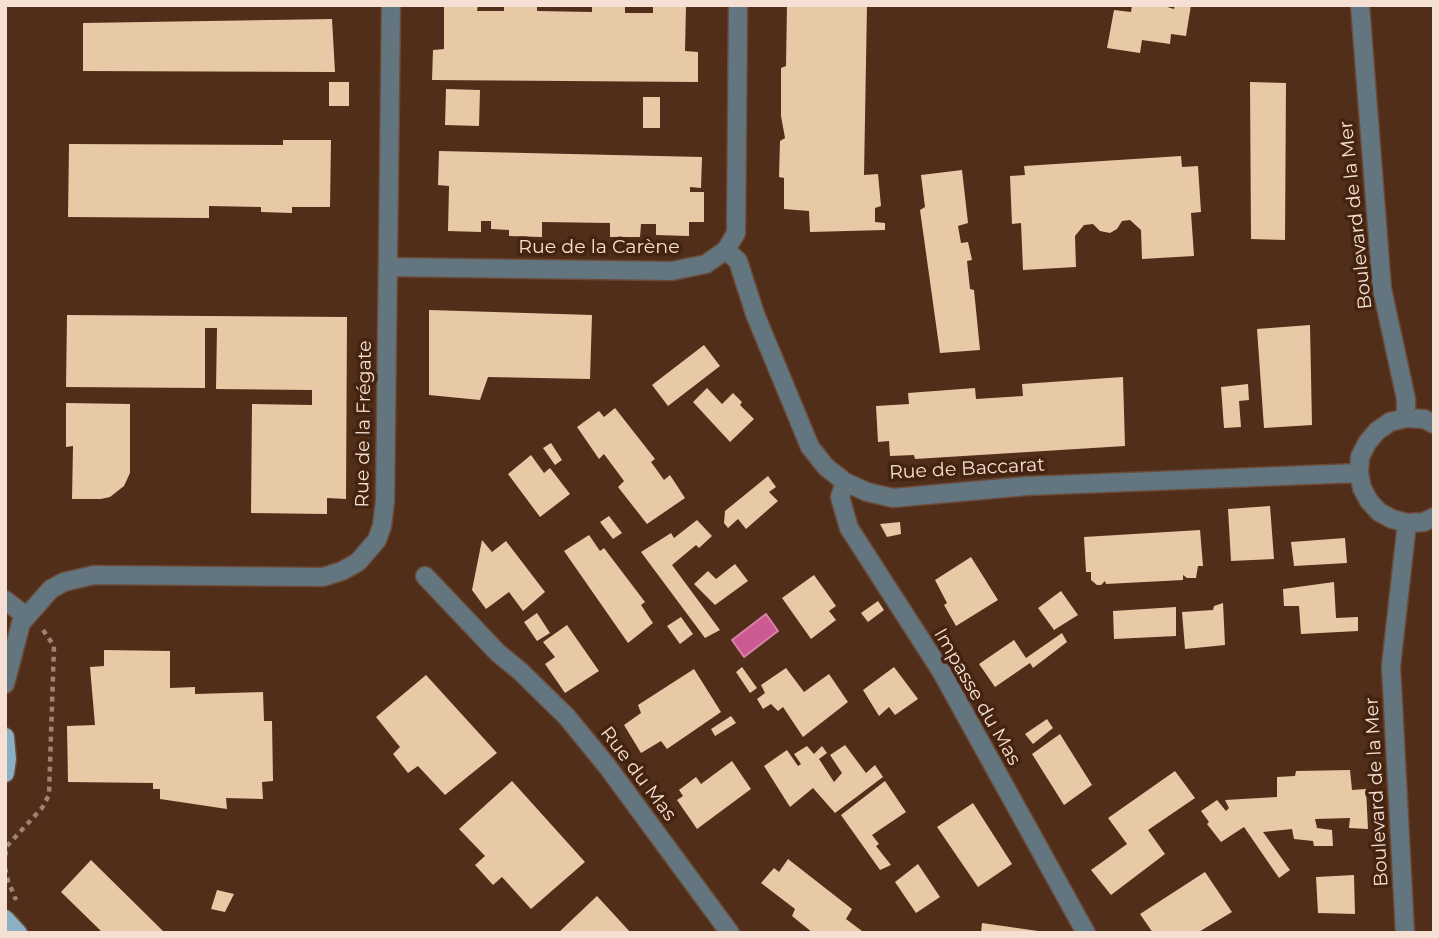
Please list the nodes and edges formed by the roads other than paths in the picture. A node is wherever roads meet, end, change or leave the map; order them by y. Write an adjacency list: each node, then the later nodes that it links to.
1 (391, 5): 5 (street, Rue de la Frégate)
2 (738, 5): 4 (street)
3 (1360, 5): 6 (street, Boulevard de la Mer)
4 (726, 250): 5 (street, Rue de la Carène); 9 (street, Rue de Baccarat)
5 (388, 267): 14 (street, Rue de la Frégate)
6 (1406, 418): 7 (street); 8 (street)
7 (1434, 424)
8 (1359, 473): 9 (street, Rue de Baccarat); 11 (street)
9 (845, 482): 22 (street, Impasse du Mas)
10 (1434, 517): 11 (street)
11 (1407, 523): 23 (street, Boulevard de la Mer)
12 (425, 576): 21 (street, Rue du Mas)
13 (5, 600): 14 (street)
14 (24, 619): 15 (street, Rue de la Frégate); 16 (street, Rue de la Frégate)
15 (5, 634)
16 (5, 684)
17 (5, 737): 18 (main road)
18 (5, 773)
19 (8, 914): 20 (main road)
20 (18, 933)
21 (730, 933)
22 (1086, 933)
23 (1405, 933)

